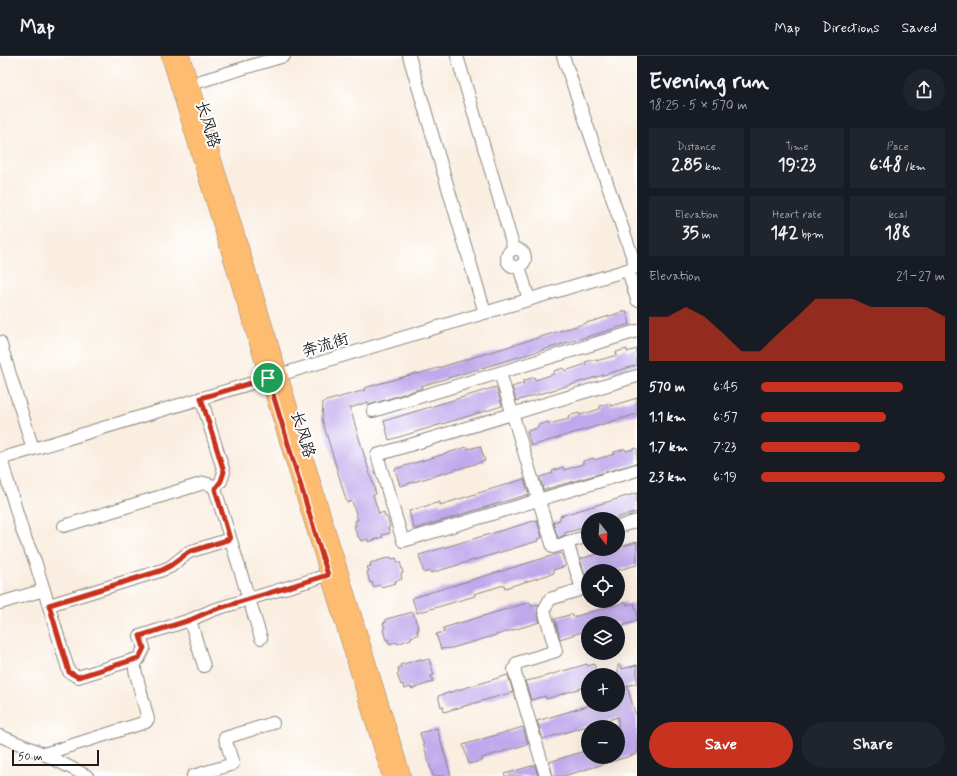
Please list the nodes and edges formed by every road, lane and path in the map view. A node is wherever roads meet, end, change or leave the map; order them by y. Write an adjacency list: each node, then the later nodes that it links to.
1 (169, 56): 15 (main road, 长风路)
2 (182, 56): 7 (main road, 长风路)
3 (284, 56): 7 (street)
4 (409, 56): 11 (street)
5 (457, 56): 9 (street)
6 (563, 56): 8 (street)
7 (191, 84): 15 (main road, 长风路)
8 (633, 268): 9 (street, 奔流街); 10 (street)
9 (529, 300): 11 (street, 奔流街)
10 (637, 300)
11 (485, 313): 15 (street, 奔流街)
12 (637, 331): 14 (street)
13 (0, 342): 20 (street)
14 (500, 373): 18 (street); 19 (street)
15 (274, 376): 17 (street, 奔流街); 31 (main road, 长风路); 46 (main road, 长风路)
16 (637, 376): 19 (street)
17 (201, 398): 20 (street, 奔流街); 23 (street)
18 (373, 411)
19 (512, 414): 24 (street); 24 (street)
20 (33, 449): 21 (street, 奔流街)
21 (0, 459): 32 (street)
22 (637, 470): 24 (street)
23 (215, 489): 27 (street); 29 (street)
24 (538, 500): 30 (street)
25 (637, 521): 26 (street)
26 (625, 525)
27 (64, 526)
28 (581, 538): 30 (street)
29 (230, 539): 33 (street); 35 (street)
30 (568, 542): 47 (street)
31 (328, 575): 33 (street); 45 (main road, 长风路)
32 (44, 590): 34 (street); 35 (street)
33 (249, 600): 36 (street); 37 (street)
34 (0, 603)
35 (49, 605): 38 (street)
36 (190, 620): 38 (street); 39 (street)
37 (261, 638)
38 (139, 658): 42 (street)
39 (204, 666)
40 (273, 723): 44 (street)
41 (0, 736): 42 (street)
42 (44, 754): 43 (street)
43 (87, 776)
44 (193, 776)
45 (390, 776)
46 (403, 776)
47 (546, 776)

